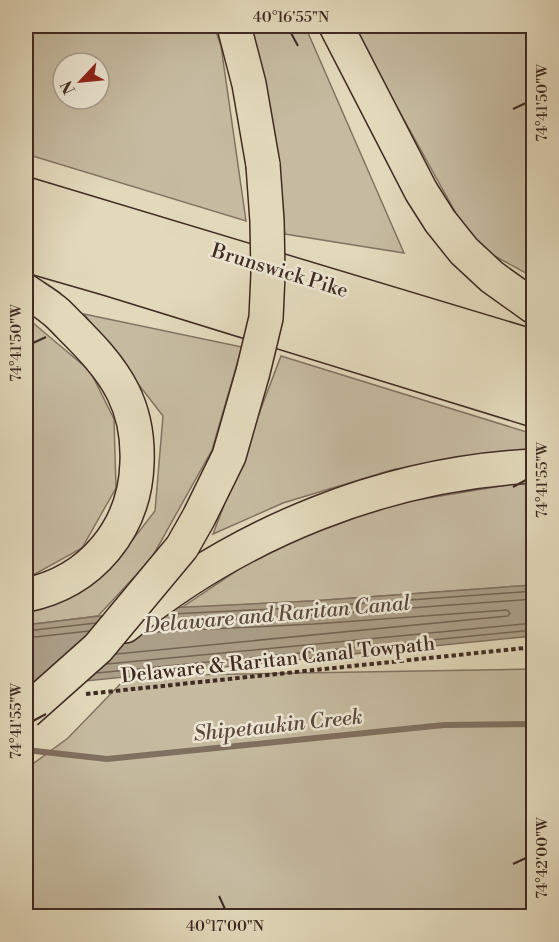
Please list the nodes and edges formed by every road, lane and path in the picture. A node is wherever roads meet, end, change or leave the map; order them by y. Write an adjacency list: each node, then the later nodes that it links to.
1 (234, 26): 14 (highway, bridge)
2 (336, 26): 7 (highway)
3 (26, 194): 8 (highway, Brunswick Pike)
4 (26, 225): 9 (highway, Brunswick Pike)
5 (26, 255): 10 (highway)
6 (26, 291): 12 (highway)
7 (534, 307)
8 (534, 347)
9 (534, 377)
10 (534, 410)
11 (534, 466): 14 (highway, bridge)
12 (26, 595)
13 (534, 647): 15 (path, Delaware & Raritan Canal Towpath)
14 (98, 648): 16 (highway, bridge)
15 (81, 695)
16 (26, 712)

